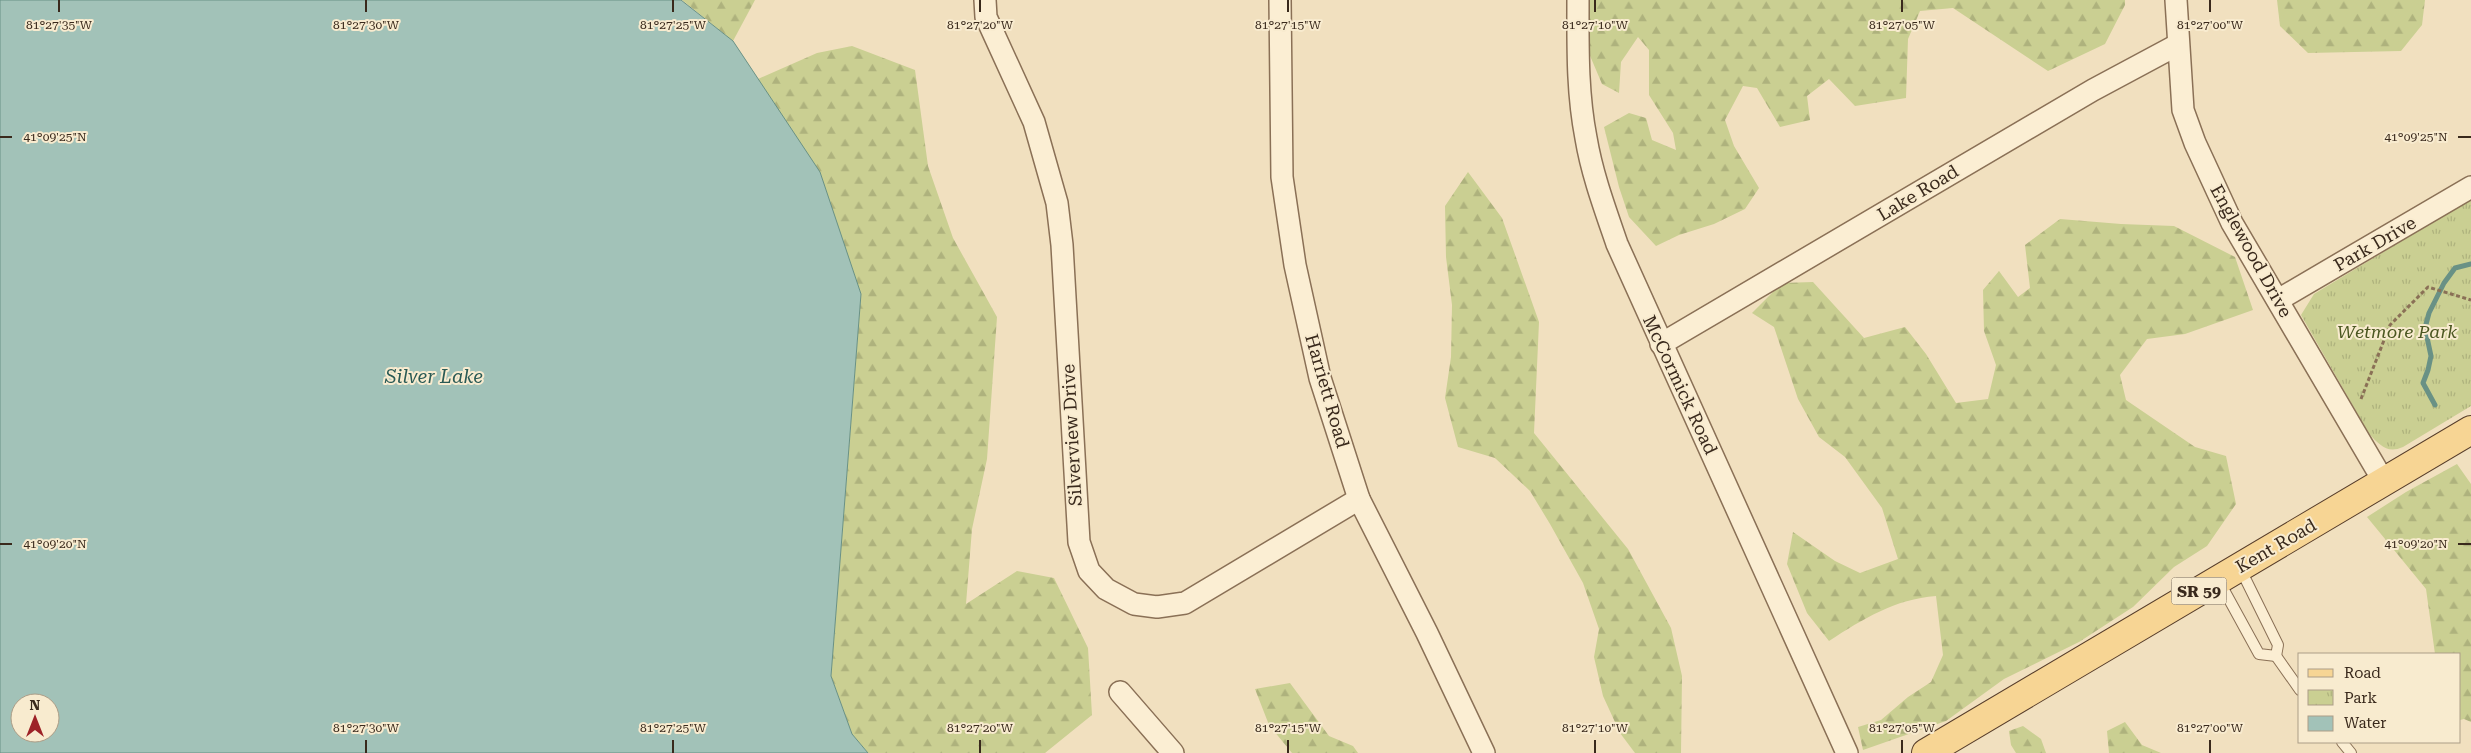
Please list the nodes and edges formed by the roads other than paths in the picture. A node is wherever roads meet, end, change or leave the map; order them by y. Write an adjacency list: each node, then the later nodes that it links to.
1 (985, 0): 11 (street, Silverview Drive)
2 (1280, 0): 11 (street, Harriett Road)
3 (1578, 0): 8 (street, McCormick Road)
4 (2176, 0): 5 (street, Englewood Drive)
5 (2177, 45): 7 (street, Englewood Drive); 8 (street, Lake Road)
6 (2471, 187): 7 (street, Park Drive)
7 (2278, 300): 10 (street, Englewood Drive)
8 (1661, 344): 19 (street, McCormick Road)
9 (2471, 430): 10 (main road, Kent Road / SR 59)
10 (2384, 482): 12 (main road, Kent Road / SR 59)
11 (1359, 499): 18 (street, Harriett Road)
12 (2229, 574): 13 (lane); 13 (lane); 20 (main road, Kent Road / SR 59)
13 (2276, 656): 14 (lane)
14 (2298, 687)
15 (1120, 692): 17 (street)
16 (2343, 743): 21 (lane)
17 (1173, 753)
18 (1484, 753)
19 (1848, 753)
20 (1926, 753)
21 (2351, 753)

